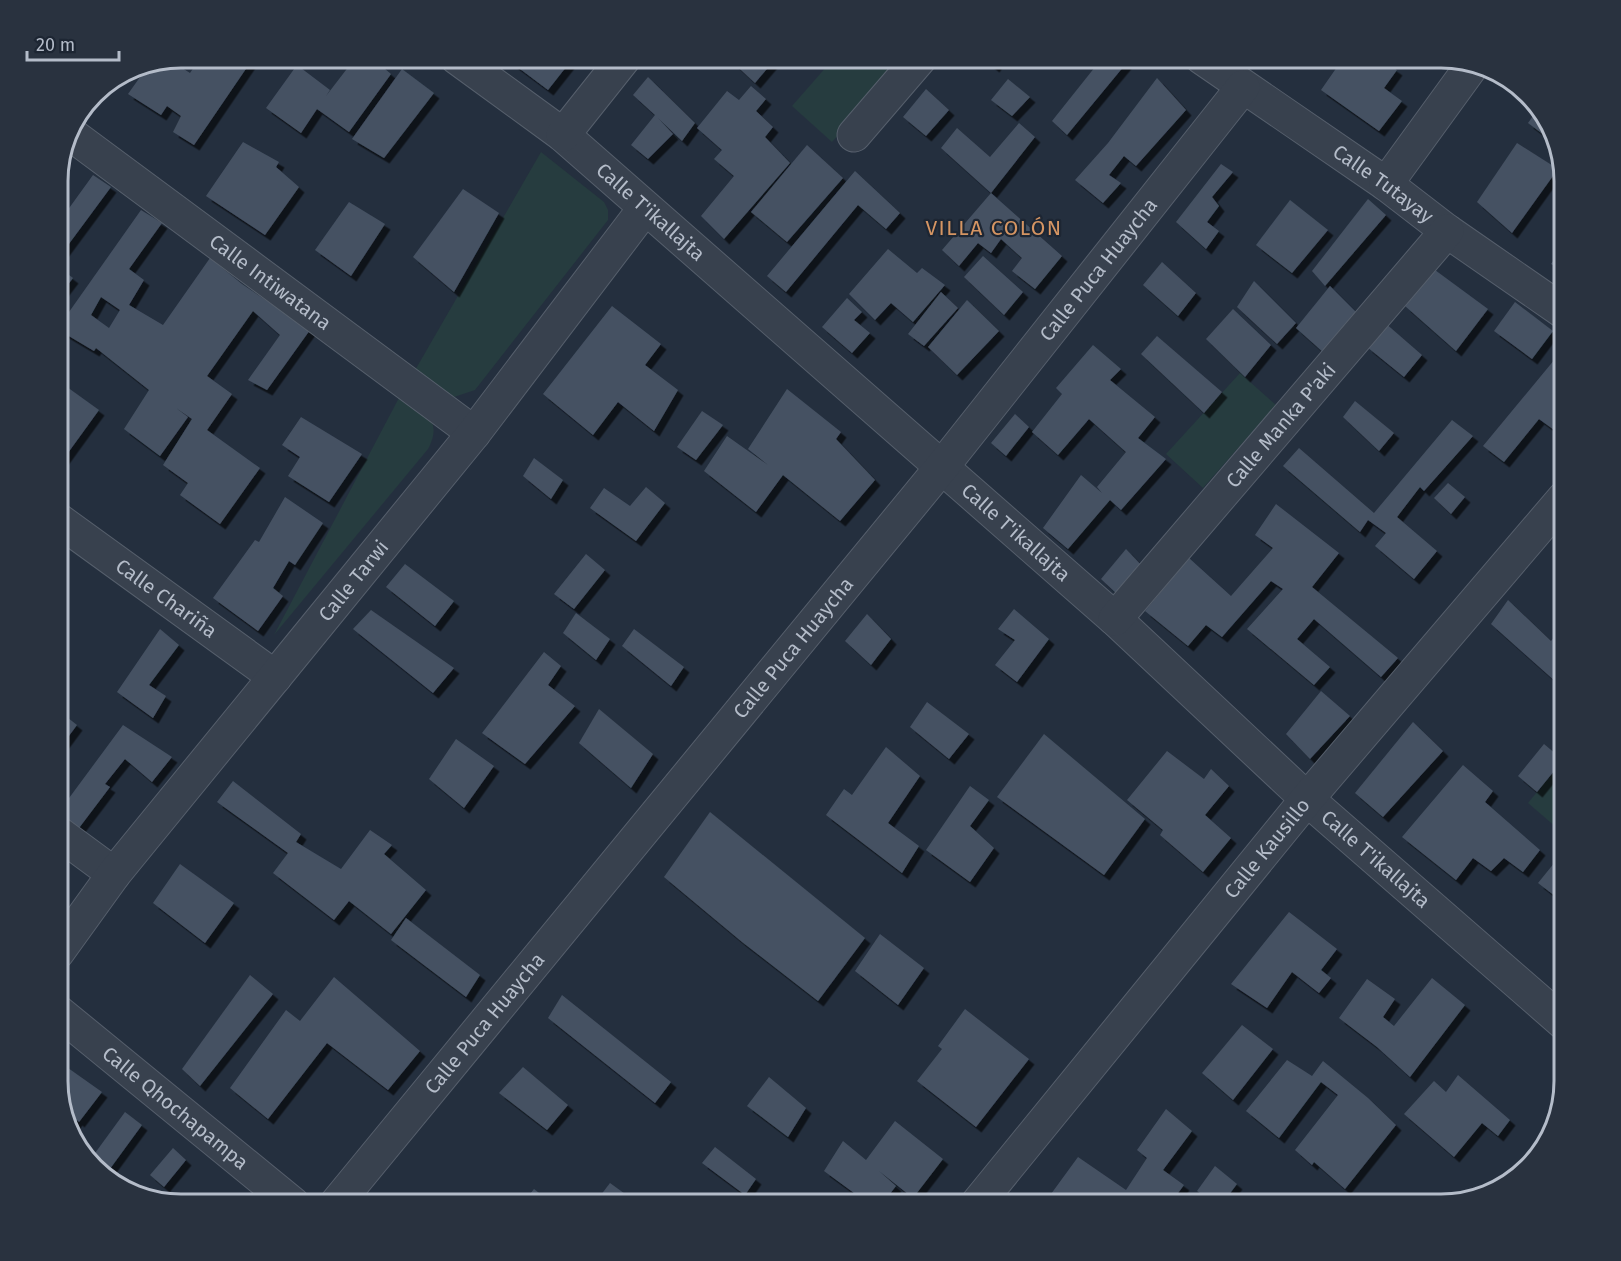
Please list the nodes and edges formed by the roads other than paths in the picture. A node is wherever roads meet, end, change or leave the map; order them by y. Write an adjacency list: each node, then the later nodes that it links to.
1 (471, 68): 7 (street, Calle T'ikallajta)
2 (617, 68): 7 (street)
3 (912, 68): 8 (street)
4 (1216, 68): 6 (street, Calle Tutayay)
5 (1468, 71): 10 (street)
6 (1243, 87): 10 (street, Calle Tutayay); 15 (street, Calle Puca Huaycha)
7 (563, 135): 11 (street, Calle T'ikallajta)
8 (854, 135)
9 (76, 138): 14 (street, Calle Intiwatana)
10 (1386, 184): 12 (street, Calle Tutayay)
11 (645, 208): 14 (street, Calle Tarwi); 15 (street, Calle T'ikallajta)
12 (1447, 231): 13 (street, Calle Tutayay); 18 (street, Calle Manka P'aki)
13 (1554, 305)
14 (474, 433): 19 (street, Calle Tarwi)
15 (941, 468): 18 (street, Calle T'ikallajta); 27 (street, Calle Puca Huaycha)
16 (1554, 510): 20 (street, Calle Kausillo)
17 (68, 527): 19 (street, Calle Chariña)
18 (1115, 619): 20 (street, Calle T'ikallajta)
19 (275, 677): 22 (street, Calle Tarwi)
20 (1307, 799): 24 (street, Calle T'ikallajta); 28 (street, Calle Kausillo)
21 (68, 840): 22 (street)
22 (114, 874): 23 (street, Calle Tarwi)
23 (68, 938)
24 (1554, 1014)
25 (68, 1020): 26 (street, Calle Qhochapampa)
26 (280, 1193)
27 (345, 1193)
28 (985, 1193)

